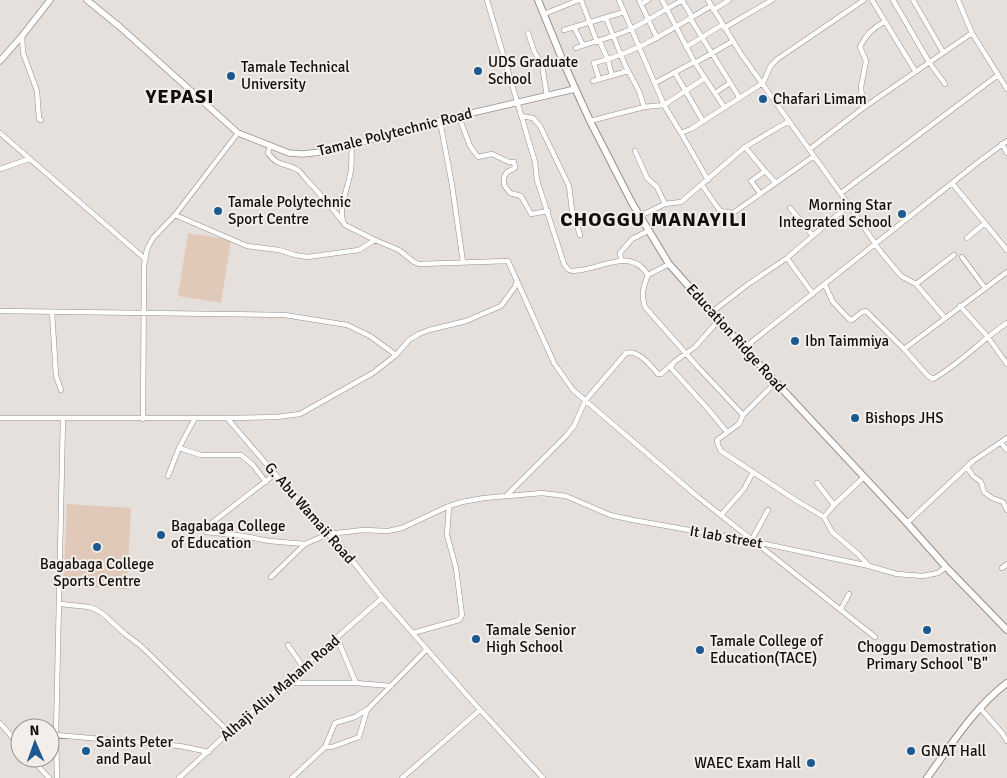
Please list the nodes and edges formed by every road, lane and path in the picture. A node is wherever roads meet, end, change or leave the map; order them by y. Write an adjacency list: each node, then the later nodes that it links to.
1 (50, 0): 37 (street)
2 (88, 0): 85 (street, Tamale Polytechnic Road)
3 (487, 0): 72 (street)
4 (538, 0): 24 (main road, Education Ridge Road)
5 (578, 0): 24 (street); 28 (street)
6 (619, 0): 23 (street)
7 (648, 0): 19 (street)
8 (662, 0): 22 (street)
9 (682, 0): 22 (street); 26 (street)
10 (708, 0): 21 (street)
11 (730, 0): 21 (street)
12 (772, 0): 32 (street)
13 (853, 0): 20 (street)
14 (864, 0): 20 (street)
15 (872, 0): 29 (street)
16 (893, 0): 52 (street)
17 (913, 0): 47 (street)
18 (958, 0): 36 (street)
19 (640, 2): 27 (street)
20 (856, 6): 63 (street)
21 (712, 8): 26 (street); 32 (street)
22 (666, 9): 27 (street); 31 (street)
23 (624, 12): 25 (street); 33 (street)
24 (544, 14): 66 (main road, Education Ridge Road)
25 (606, 18): 28 (street); 38 (street)
26 (691, 18): 31 (street); 40 (street)
27 (648, 19): 33 (street); 39 (street)
28 (590, 22): 30 (street); 42 (street)
29 (884, 22): 54 (street); 76 (street)
30 (574, 27): 34 (street); 43 (street)
31 (675, 27): 39 (street); 44 (street)
32 (723, 27): 40 (street); 41 (street)
33 (632, 29): 38 (street); 46 (street)
34 (564, 30)
35 (528, 33): 70 (street)
36 (972, 33): 47 (street); 57 (street)
37 (22, 36): 51 (street); 79 (street)
38 (614, 36): 42 (street); 49 (street)
39 (657, 38): 46 (street)
40 (702, 38): 44 (street); 48 (street)
41 (733, 41): 48 (street); 63 (street)
42 (599, 42): 43 (street); 50 (street)
43 (583, 45): 45 (street)
44 (686, 47): 53 (street)
45 (576, 48)
46 (640, 48): 49 (street); 64 (street)
47 (942, 52): 52 (street)
48 (712, 53): 53 (street); 62 (street)
49 (622, 55): 50 (street); 55 (street)
50 (608, 60): 58 (street); 60 (street)
51 (0, 61)
52 (929, 62): 65 (street); 76 (street)
53 (695, 63): 56 (street); 59 (street)
54 (914, 69)
55 (628, 71): 58 (street); 74 (street)
56 (675, 73): 64 (street); 68 (street)
57 (998, 75): 67 (street); 104 (street)
58 (612, 76): 60 (street)
59 (705, 78): 68 (street); 69 (street)
60 (599, 79): 61 (street)
61 (593, 81)
62 (730, 83): 69 (street); 71 (street)
63 (763, 83): 71 (street); 83 (street)
64 (655, 84): 73 (street)
65 (945, 84)
66 (575, 89): 70 (street, Tamale Polytechnic Road); 81 (main road, Education Ridge Road)
67 (1007, 89)
68 (685, 91): 73 (street); 82 (street)
69 (715, 93): 75 (street)
70 (547, 96): 72 (street, Tamale Polytechnic Road)
71 (738, 97): 75 (street)
72 (516, 103): 77 (street); 78 (street, Tamale Polytechnic Road)
73 (664, 104): 74 (street); 86 (street)
74 (644, 107): 81 (street)
75 (724, 107): 82 (street)
76 (864, 108): 92 (street)
77 (521, 116): 108 (street); 114 (street)
78 (459, 117): 80 (street, Tamale Polytechnic Road); 108 (street)
79 (41, 120)
80 (440, 121): 90 (street, Tamale Polytechnic Road); 125 (street)
81 (590, 121): 110 (main road, Education Ridge Road)
82 (703, 121): 86 (street)
83 (788, 121): 91 (street); 92 (street)
84 (0, 133): 96 (street)
85 (238, 133): 89 (street, Tamale Polytechnic Road); 109 (street)
86 (681, 133): 99 (street)
87 (1007, 141): 88 (street)
88 (1002, 144): 94 (street); 101 (street)
89 (270, 146): 90 (street, Tamale Polytechnic Road); 111 (street)
90 (352, 146): 111 (street)
91 (745, 147): 98 (street); 99 (street)
92 (810, 149): 95 (street)
93 (635, 151): 105 (street)
94 (1007, 153)
95 (814, 156): 100 (street); 104 (street)
96 (29, 159): 97 (street); 122 (street)
97 (0, 170)
98 (765, 171): 100 (street); 103 (street)
99 (708, 180): 102 (street)
100 (775, 182): 103 (street)
101 (952, 183): 112 (street); 118 (street)
102 (702, 185): 103 (street); 105 (street)
103 (760, 193)
104 (841, 193): 106 (street)
105 (665, 204): 110 (street)
106 (849, 205): 115 (street); 118 (street)
107 (790, 208): 115 (street)
108 (548, 211): 124 (street)
109 (175, 215): 117 (street); 122 (street)
110 (640, 216): 113 (main road, Education Ridge Road)
111 (343, 222): 117 (street)
112 (985, 223): 116 (street); 119 (street)
113 (648, 231): 124 (street); 126 (main road, Education Ridge Road)
114 (580, 235)
115 (813, 236): 123 (street)
116 (967, 238)
117 (375, 240): 125 (street)
118 (876, 243): 130 (street); 131 (street)
119 (1007, 250)
120 (954, 255): 130 (street)
121 (962, 257): 132 (street)
122 (144, 258): 138 (street)
123 (787, 258): 133 (street); 137 (street)
124 (621, 259): 128 (street)
125 (463, 262): 129 (street)
126 (669, 264): 128 (street); 137 (main road, Education Ridge Road)
127 (1007, 272): 132 (street)
128 (648, 275): 145 (street)
129 (517, 280): 146 (street); 151 (street)
130 (916, 284): 139 (street)
131 (825, 285): 133 (street); 144 (street)
132 (985, 288): 134 (street)
133 (813, 294): 143 (street)
134 (960, 306): 139 (street); 142 (street)
135 (0, 311): 136 (street)
136 (52, 312): 138 (street); 150 (street)
137 (712, 312): 140 (main road, Education Ridge Road)
138 (144, 313): 146 (street); 155 (street)
139 (945, 318): 144 (street)
140 (719, 320): 143 (main road, Education Ridge Road); 145 (street)
141 (1007, 324): 142 (street)
142 (987, 336): 144 (street); 147 (street)
143 (744, 348): 149 (main road, Education Ridge Road)
144 (904, 349)
145 (686, 353): 148 (street); 152 (street)
146 (396, 355): 157 (street)
147 (1007, 364)
148 (671, 365): 151 (street); 158 (street)
149 (776, 382): 152 (street); 167 (main road, Education Ridge Road)
150 (62, 390)
151 (585, 401): 170 (street); 175 (street)
152 (743, 415): 158 (street)
153 (0, 418): 154 (street)
154 (63, 418): 155 (street); 188 (street)
155 (143, 418): 156 (street)
156 (195, 418): 157 (street); 161 (street)
157 (227, 418): 165 (street, G. Abu Wamaii Road)
158 (727, 432): 164 (street)
159 (1007, 438): 160 (street)
160 (1001, 443): 162 (street); 163 (street)
161 (179, 448): 166 (street); 168 (street)
162 (1007, 450)
163 (967, 466): 174 (street); 177 (street)
164 (753, 472): 175 (street); 176 (street)
165 (275, 474): 168 (street); 178 (street, G. Abu Wamaii Road)
166 (168, 476)
167 (864, 477): 172 (street); 177 (main road, Education Ridge Road)
168 (266, 482): 180 (street)
169 (816, 483): 172 (street)
170 (506, 496): 171 (street, It lab street); 179 (street, It lab street)
171 (449, 506): 178 (street, It lab street); 191 (street)
172 (834, 506): 176 (street)
173 (768, 510): 179 (street)
174 (1007, 510)
175 (721, 515): 179 (street)
176 (824, 517): 182 (street)
177 (907, 523): 183 (main road, Education Ridge Road)
178 (328, 534): 180 (street, It lab street); 187 (street, G. Abu Wamaii Road)
179 (754, 540): 182 (street, It lab street); 189 (street)
180 (305, 544): 185 (street)
181 (1007, 564): 184 (street)
182 (869, 566): 183 (street, It lab street)
183 (946, 567): 190 (main road, Education Ridge Road)
184 (1002, 568)
185 (271, 577)
186 (849, 594): 189 (street)
187 (382, 598): 191 (street, G. Abu Wamaii Road); 193 (street, Alhaji Aliu Maham Road)
188 (60, 604): 206 (street); 208 (street)
189 (841, 609): 192 (street)
190 (1006, 631)
191 (413, 633): 195 (street, G. Abu Wamaii Road)
192 (875, 637)
193 (337, 638): 196 (street, Alhaji Aliu Maham Road); 199 (street)
194 (288, 645): 196 (street)
195 (427, 649): 201 (street); 205 (street, G. Abu Wamaii Road)
196 (303, 667): 198 (street, Alhaji Aliu Maham Road)
197 (1007, 679): 202 (main road)
198 (286, 683): 199 (street); 208 (street, Alhaji Aliu Maham Road)
199 (356, 683): 201 (street)
200 (1007, 683): 202 (main road)
201 (391, 686): 204 (street)
202 (999, 688): 203 (main road)
203 (980, 708): 211 (street); 220 (main road)
204 (368, 709): 212 (street); 212 (street)
205 (480, 710): 218 (street); 219 (street, G. Abu Wamaii Road)
206 (56, 718)
207 (0, 723): 209 (street)
208 (229, 732): 213 (street, Alhaji Aliu Maham Road)
209 (10, 734)
210 (60, 734): 213 (street)
211 (1007, 741)
212 (325, 747): 217 (street)
213 (209, 752): 216 (street, Alhaji Aliu Maham Road)
214 (40, 768): 215 (street)
215 (48, 778)
216 (179, 778)
217 (292, 778)
218 (402, 778)
219 (543, 778)
220 (927, 778)

